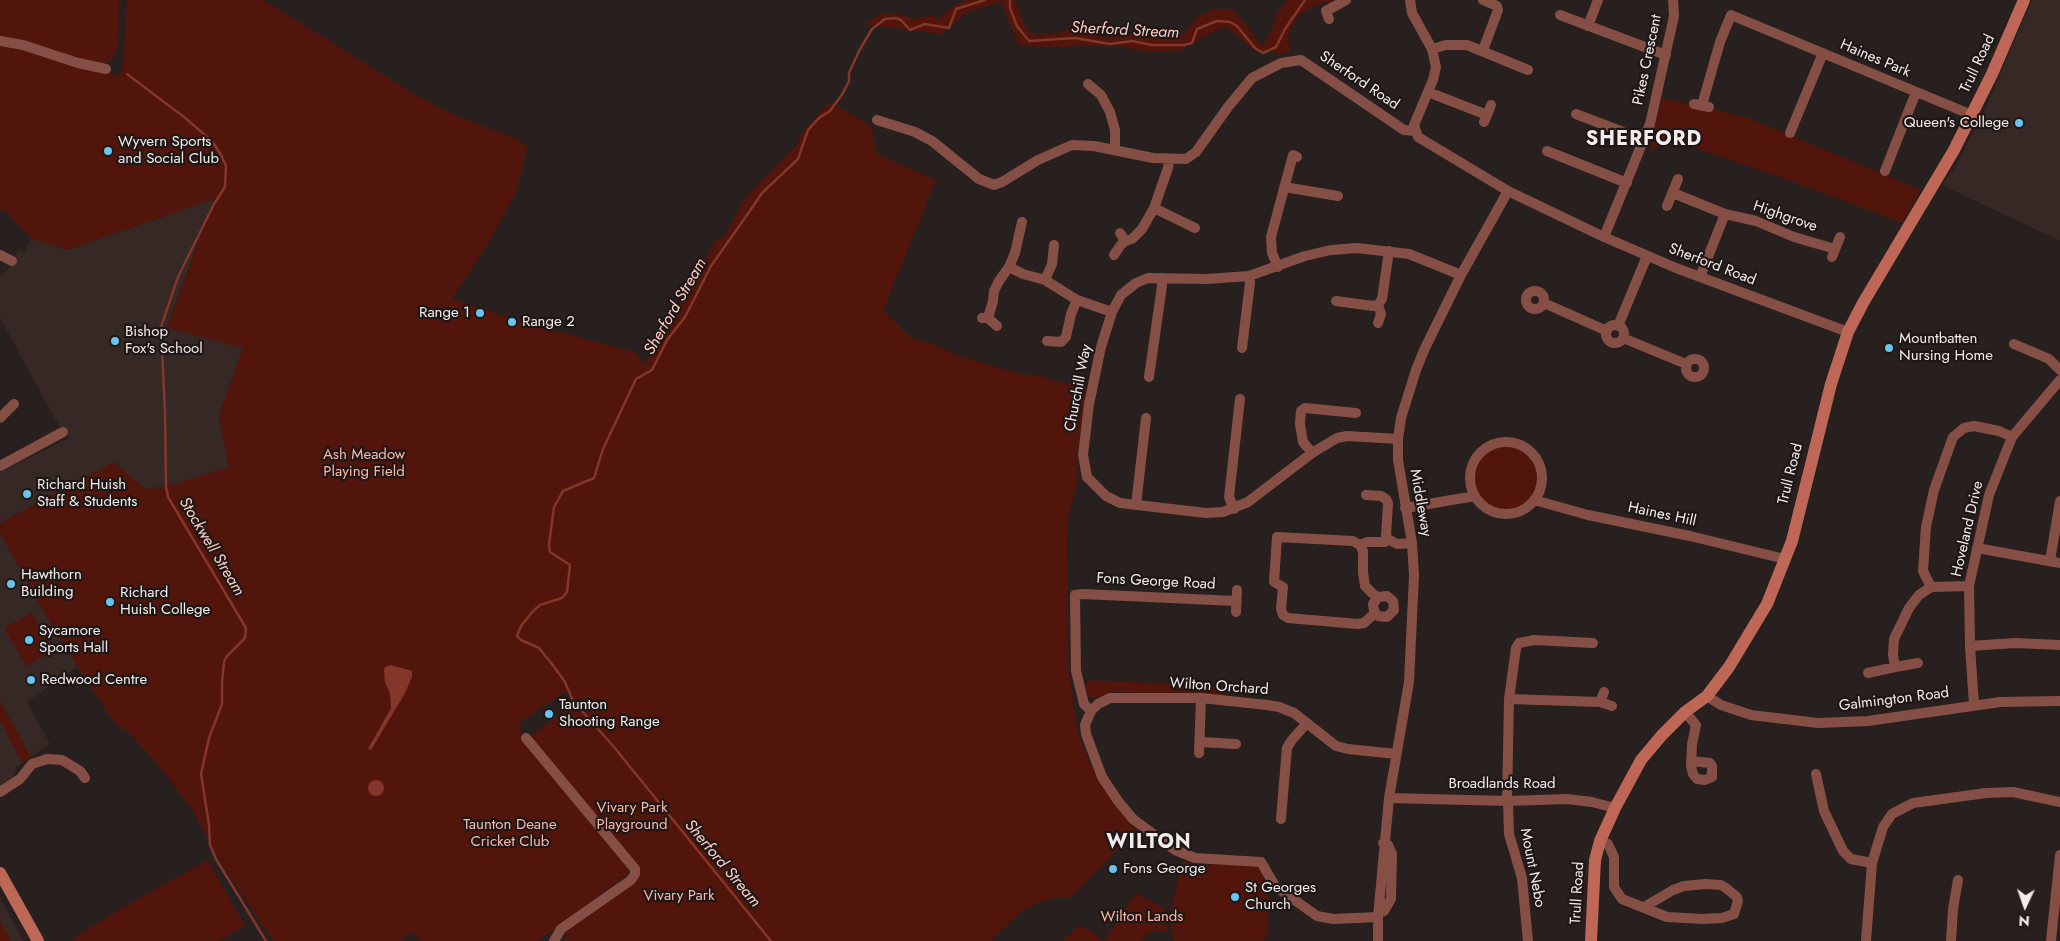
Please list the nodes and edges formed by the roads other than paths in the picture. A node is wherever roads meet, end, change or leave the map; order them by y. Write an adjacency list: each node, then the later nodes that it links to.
1 (1346, 0): 8 (street)
2 (1410, 0): 13 (street)
3 (1483, 0): 14 (street)
4 (1598, 0): 11 (street)
5 (1673, 0): 16 (street, Pikes Crescent)
6 (2024, 0): 25 (street, Trull Road)
7 (1736, 4): 10 (street)
8 (1325, 12)
9 (1560, 15): 11 (street)
10 (1731, 15): 15 (street, Haines Park); 22 (street)
11 (1588, 26): 16 (street)
12 (0, 41): 17 (street)
13 (1432, 49): 14 (street); 20 (street)
14 (1483, 50): 18 (street)
15 (1822, 53): 21 (street, Haines Park); 28 (street, Haines Park)
16 (1666, 55): 29 (street, Pikes Crescent)
17 (106, 69)
18 (1528, 70)
19 (1088, 84): 31 (street)
20 (1428, 92): 23 (street); 27 (street)
21 (1916, 92): 25 (street, Haines Park); 36 (street, Haines Park)
22 (1702, 105)
23 (1487, 114)
24 (1576, 114): 29 (street)
25 (1972, 115): 72 (street, Trull Road)
26 (877, 120): 31 (street, Sherford Road)
27 (1415, 131): 35 (street, Sherford Road); 40 (street, Sherford Road)
28 (1790, 133)
29 (1644, 140): 38 (street, Pikes Crescent)
30 (1564, 146): 34 (street)
31 (1115, 150): 35 (street, Sherford Road)
32 (1547, 151): 34 (street)
33 (1297, 157): 39 (street)
34 (1560, 157): 38 (street)
35 (1169, 159): 44 (street)
36 (1885, 171)
37 (1678, 179): 41 (street)
38 (1627, 183): 48 (street, Pikes Crescent)
39 (1284, 187): 42 (street); 57 (street)
40 (1508, 191): 48 (street, Sherford Road); 58 (street, Middleway)
41 (1673, 193): 43 (street); 45 (street, Highgrove)
42 (1338, 196)
43 (1667, 206)
44 (1154, 208): 47 (street); 52 (street)
45 (1725, 214): 49 (street, Highgrove); 60 (street)
46 (1022, 222): 56 (street)
47 (1195, 228)
48 (1604, 237): 53 (street, Sherford Road)
49 (1840, 237)
50 (1054, 245): 62 (street)
51 (1389, 251): 57 (street, Churchill Way); 58 (street, Churchill Way); 66 (street)
52 (1114, 255)
53 (1647, 256): 60 (street, Sherford Road); 70 (street)
54 (1, 258): 55 (street)
55 (12, 261)
56 (1009, 267): 62 (street); 69 (street)
57 (1278, 267): 59 (street, Churchill Way)
58 (1461, 274): 90 (street, Middleway)
59 (1249, 276): 61 (street, Churchill Way); 77 (street)
60 (1700, 277): 72 (street, Sherford Road)
61 (1161, 278): 67 (street, Churchill Way); 81 (street)
62 (1045, 280): 63 (street)
63 (1077, 300): 67 (street); 75 (street)
64 (1336, 301): 66 (street)
65 (1544, 303): 71 (street)
66 (1378, 305): 68 (street)
67 (1112, 312): 97 (street, Churchill Way)
68 (1378, 323)
69 (997, 326)
70 (1618, 326): 71 (street); 73 (street)
71 (1607, 331): 73 (street)
72 (1848, 332): 104 (street, Trull Road)
73 (1623, 338): 79 (street)
74 (2029, 338): 78 (street)
75 (1047, 341)
76 (2014, 344): 78 (street)
77 (1242, 348)
78 (2024, 349): 80 (street)
79 (1686, 364)
80 (2060, 370)
81 (1149, 378)
82 (2060, 380): 89 (street, Hoveland Drive)
83 (1240, 399): 99 (street)
84 (14, 404): 86 (street)
85 (1356, 414): 91 (street)
86 (0, 418)
87 (1146, 418): 97 (street)
88 (63, 432): 92 (street)
89 (2012, 436): 103 (street, Hoveland Drive); 107 (street)
90 (1398, 439): 91 (street, Churchill Way); 98 (street, Middleway)
91 (1312, 453): 99 (street, Churchill Way)
92 (0, 466)
93 (1366, 494): 100 (street)
94 (1475, 496): 95 (street); 95 (street); 98 (street)
95 (1534, 500): 104 (street, Haines Hill)
96 (2060, 501): 105 (street)
97 (1136, 505): 99 (street, Churchill Way)
98 (1405, 508): 101 (street, Middleway)
99 (1234, 509)
100 (1388, 539): 101 (street); 102 (street)
101 (1412, 543): 110 (street, Middleway)
102 (1360, 545): 108 (street); 112 (street)
103 (1976, 548): 105 (street); 106 (street, Hoveland Drive)
104 (1785, 559): 120 (street, Trull Road)
105 (2055, 562)
106 (1969, 586): 107 (street); 115 (street, Hoveland Drive)
107 (1931, 587): 117 (street)
108 (1378, 597): 109 (street); 112 (street)
109 (1394, 607): 110 (street); 112 (street)
110 (1413, 608): 134 (street, Middleway)
111 (1236, 612): 127 (street, Fons George Road)
112 (1375, 613)
113 (1593, 643): 122 (street, Mount Nebo)
114 (2060, 644): 115 (street)
115 (1970, 646): 125 (street, Hoveland Drive)
116 (1920, 664): 117 (street)
117 (1895, 667): 118 (street)
118 (1864, 673)
119 (1604, 692): 124 (street)
120 (1707, 696): 125 (street, Galmington Road); 128 (street, Trull Road)
121 (1202, 698): 127 (street, Wilton Orchard); 129 (street, Wilton Orchard); 131 (street)
122 (1509, 699): 124 (street); 140 (street, Mount Nebo)
123 (2060, 700): 125 (street, Galmington Road)
124 (1600, 702): 126 (street)
125 (1974, 705)
126 (1612, 706)
127 (1091, 711): 151 (street)
128 (1685, 712): 135 (street); 142 (street, Trull Road)
129 (1307, 723): 134 (street, Wilton Orchard); 143 (street)
130 (526, 738): 153 (street)
131 (1200, 742): 132 (street); 133 (street)
132 (1236, 744)
133 (1200, 753)
134 (1396, 754): 139 (street, Middleway)
135 (1692, 761)
136 (84, 771): 138 (street)
137 (1816, 774): 146 (street)
138 (0, 792)
139 (1389, 798): 140 (street, Broadlands Road); 151 (street, Middleway)
140 (1508, 801): 142 (street, Broadlands Road); 155 (street, Mount Nebo)
141 (2060, 802): 146 (street)
142 (1615, 808): 144 (street, Trull Road)
143 (1280, 819)
144 (1600, 841): 150 (street); 156 (street, Trull Road)
145 (2060, 855): 149 (street)
146 (1872, 863): 157 (street)
147 (0, 873): 152 (street)
148 (1959, 880): 158 (street)
149 (2058, 900): 159 (street)
150 (1644, 907): 150 (street)
151 (1378, 915): 154 (street, Middleway)
152 (38, 941)
153 (554, 941)
154 (1378, 941)
155 (1528, 941)
156 (1591, 941)
157 (1866, 941)
158 (1951, 941)
159 (2051, 941)

